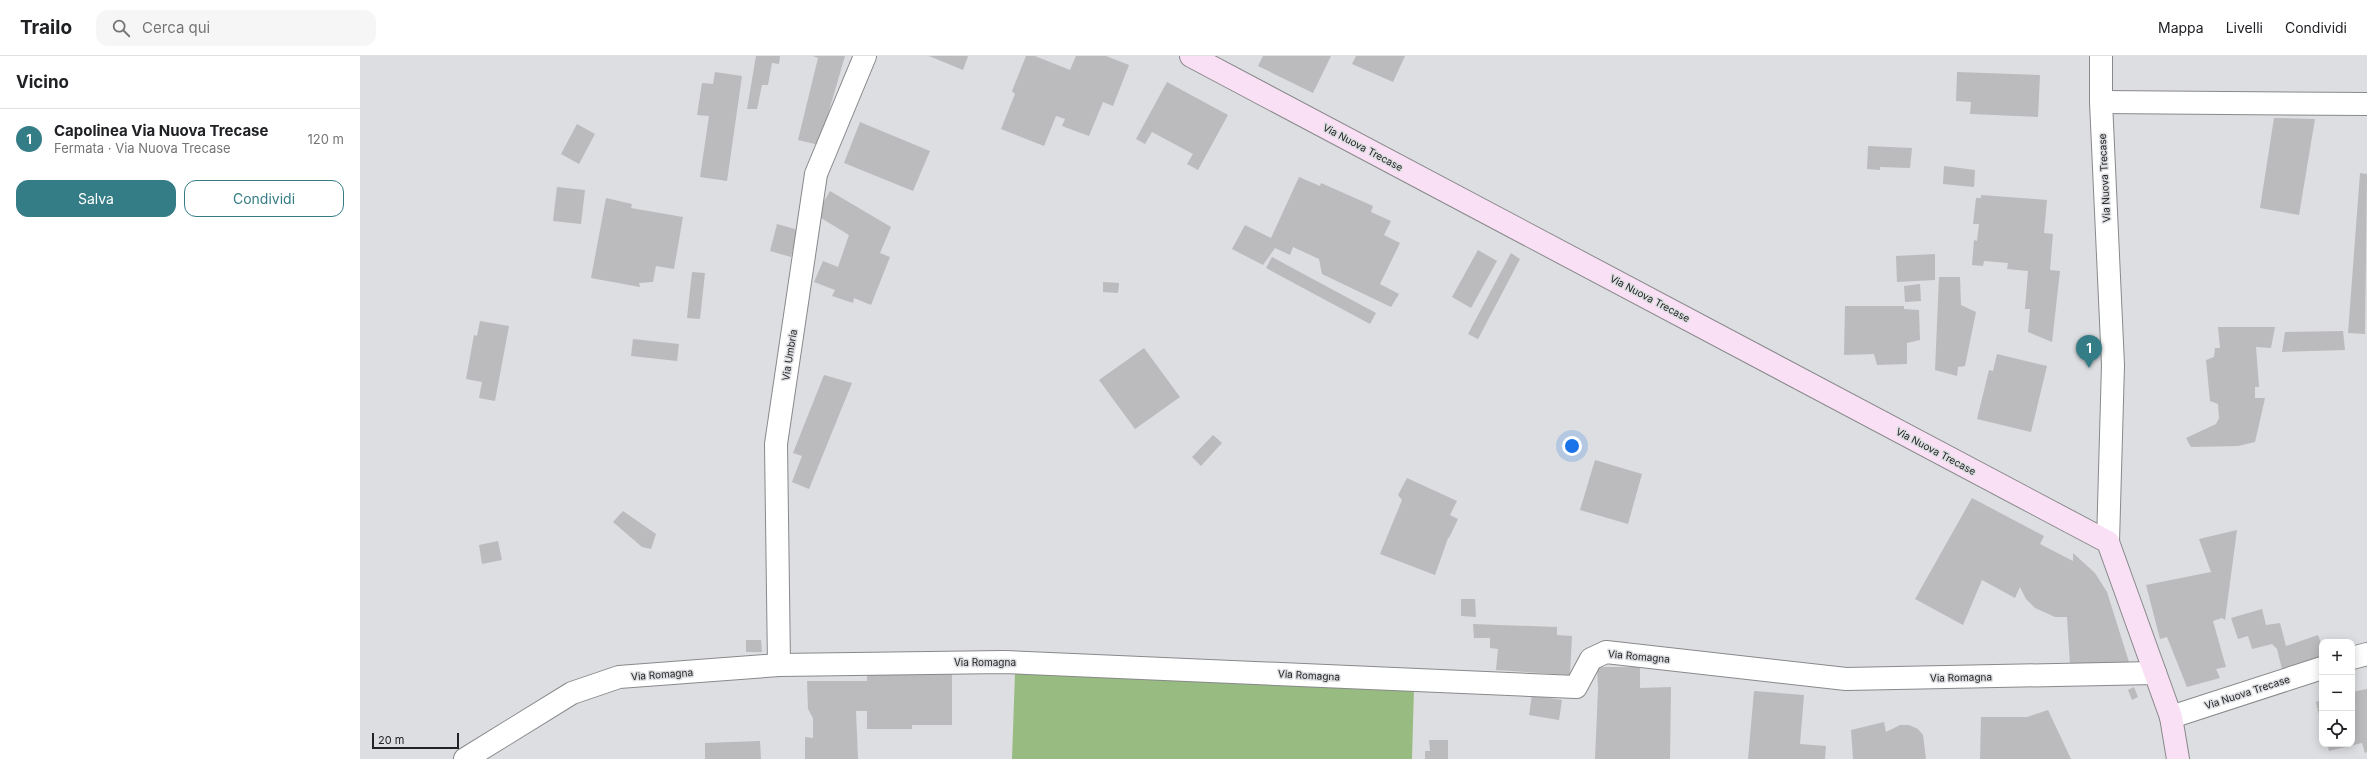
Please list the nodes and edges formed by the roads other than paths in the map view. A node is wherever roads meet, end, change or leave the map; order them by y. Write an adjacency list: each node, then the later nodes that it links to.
1 (865, 56): 9 (street, Via Umbria)
2 (1191, 56): 6 (street, Via Nuova Trecase)
3 (2101, 56): 4 (street, Via Nuova Trecase)
4 (2101, 102): 5 (street); 6 (street, Via Nuova Trecase)
5 (2367, 104)
6 (2108, 542): 11 (street, Via Nuova Trecase)
7 (2367, 654): 8 (street)
8 (2355, 657)
9 (779, 665): 11 (street, Via Romagna); 13 (street, Via Romagna)
10 (2319, 669): 12 (street, Via Nuova Trecase)
11 (2155, 673): 12 (street, Via Nuova Trecase)
12 (2171, 717): 14 (street, Via Nuova Trecase)
13 (465, 759)
14 (2178, 759)

